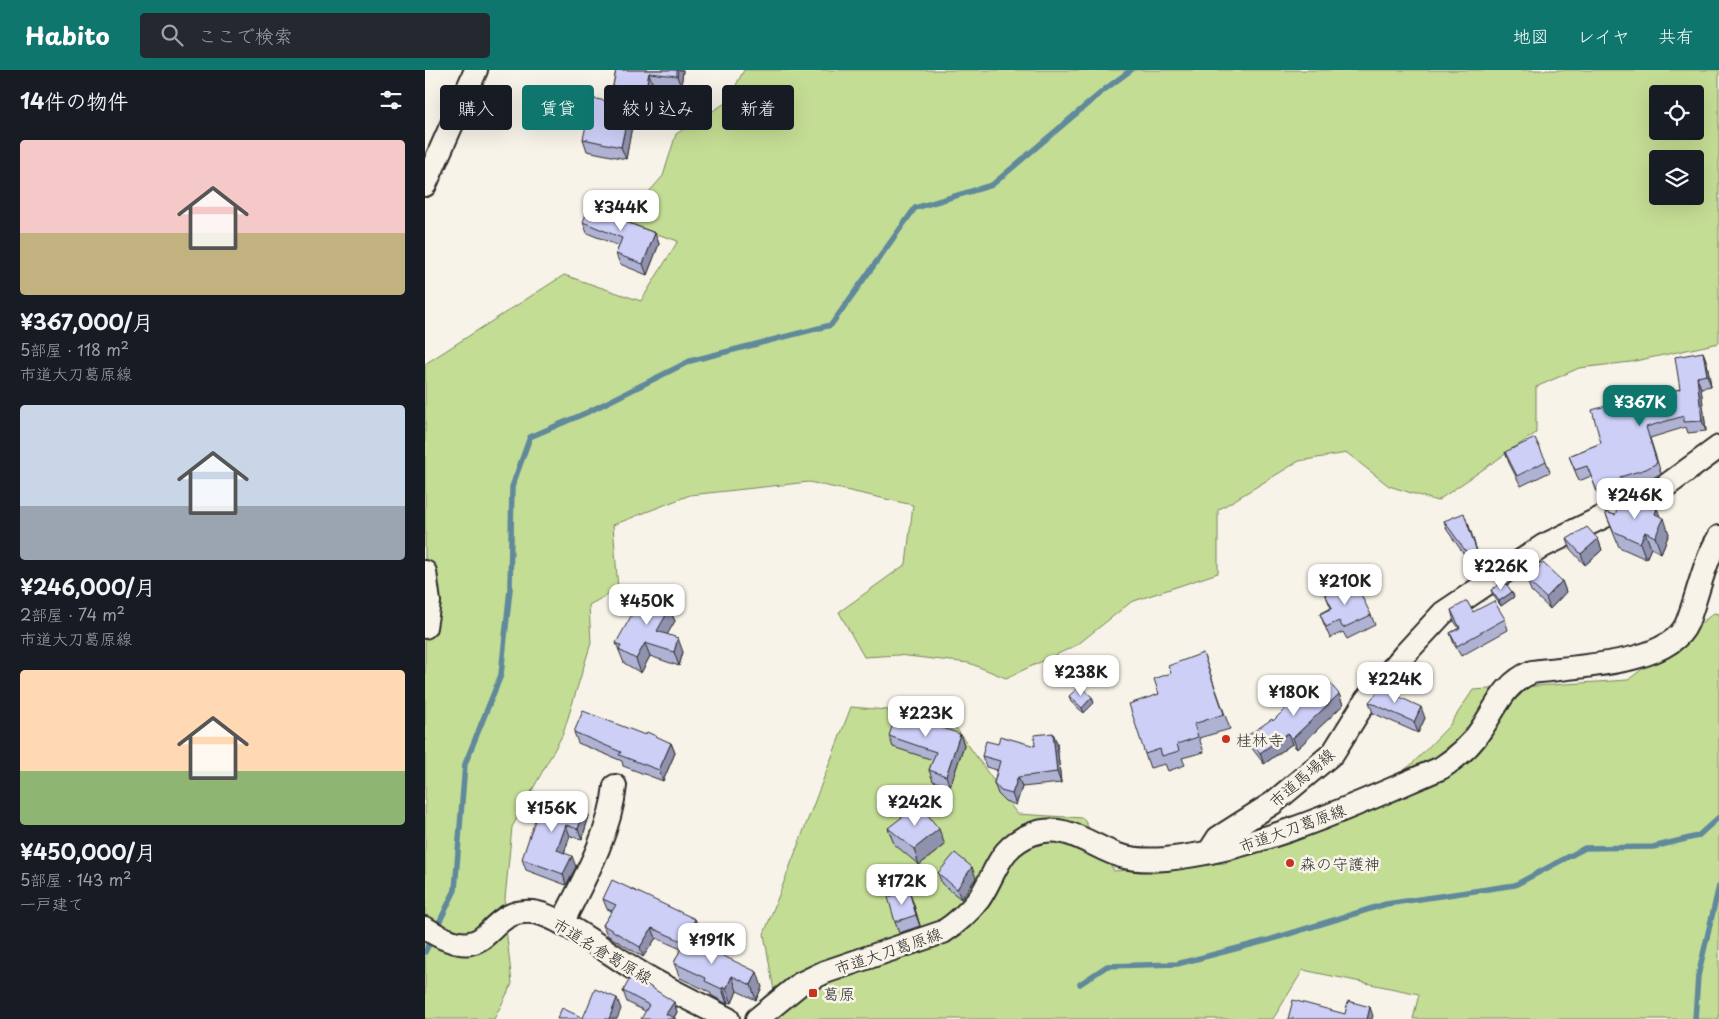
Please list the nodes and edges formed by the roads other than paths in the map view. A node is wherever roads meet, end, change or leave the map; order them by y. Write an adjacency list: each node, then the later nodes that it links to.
1 (476, 70): 2 (street)
2 (425, 184)
3 (1719, 447): 8 (street, 市道馬場線)
4 (1719, 537): 8 (street, 市道大刀葛原線)
5 (425, 572): 6 (street)
6 (425, 627)
7 (615, 786): 9 (street)
8 (1209, 852): 13 (street, 市道大刀葛原線)
9 (562, 923): 10 (street, 市道名倉葛原線); 11 (street, 市道名倉葛原線)
10 (433, 932)
11 (686, 1008): 12 (street, 市道名倉葛原線)
12 (728, 1019)
13 (757, 1019)

